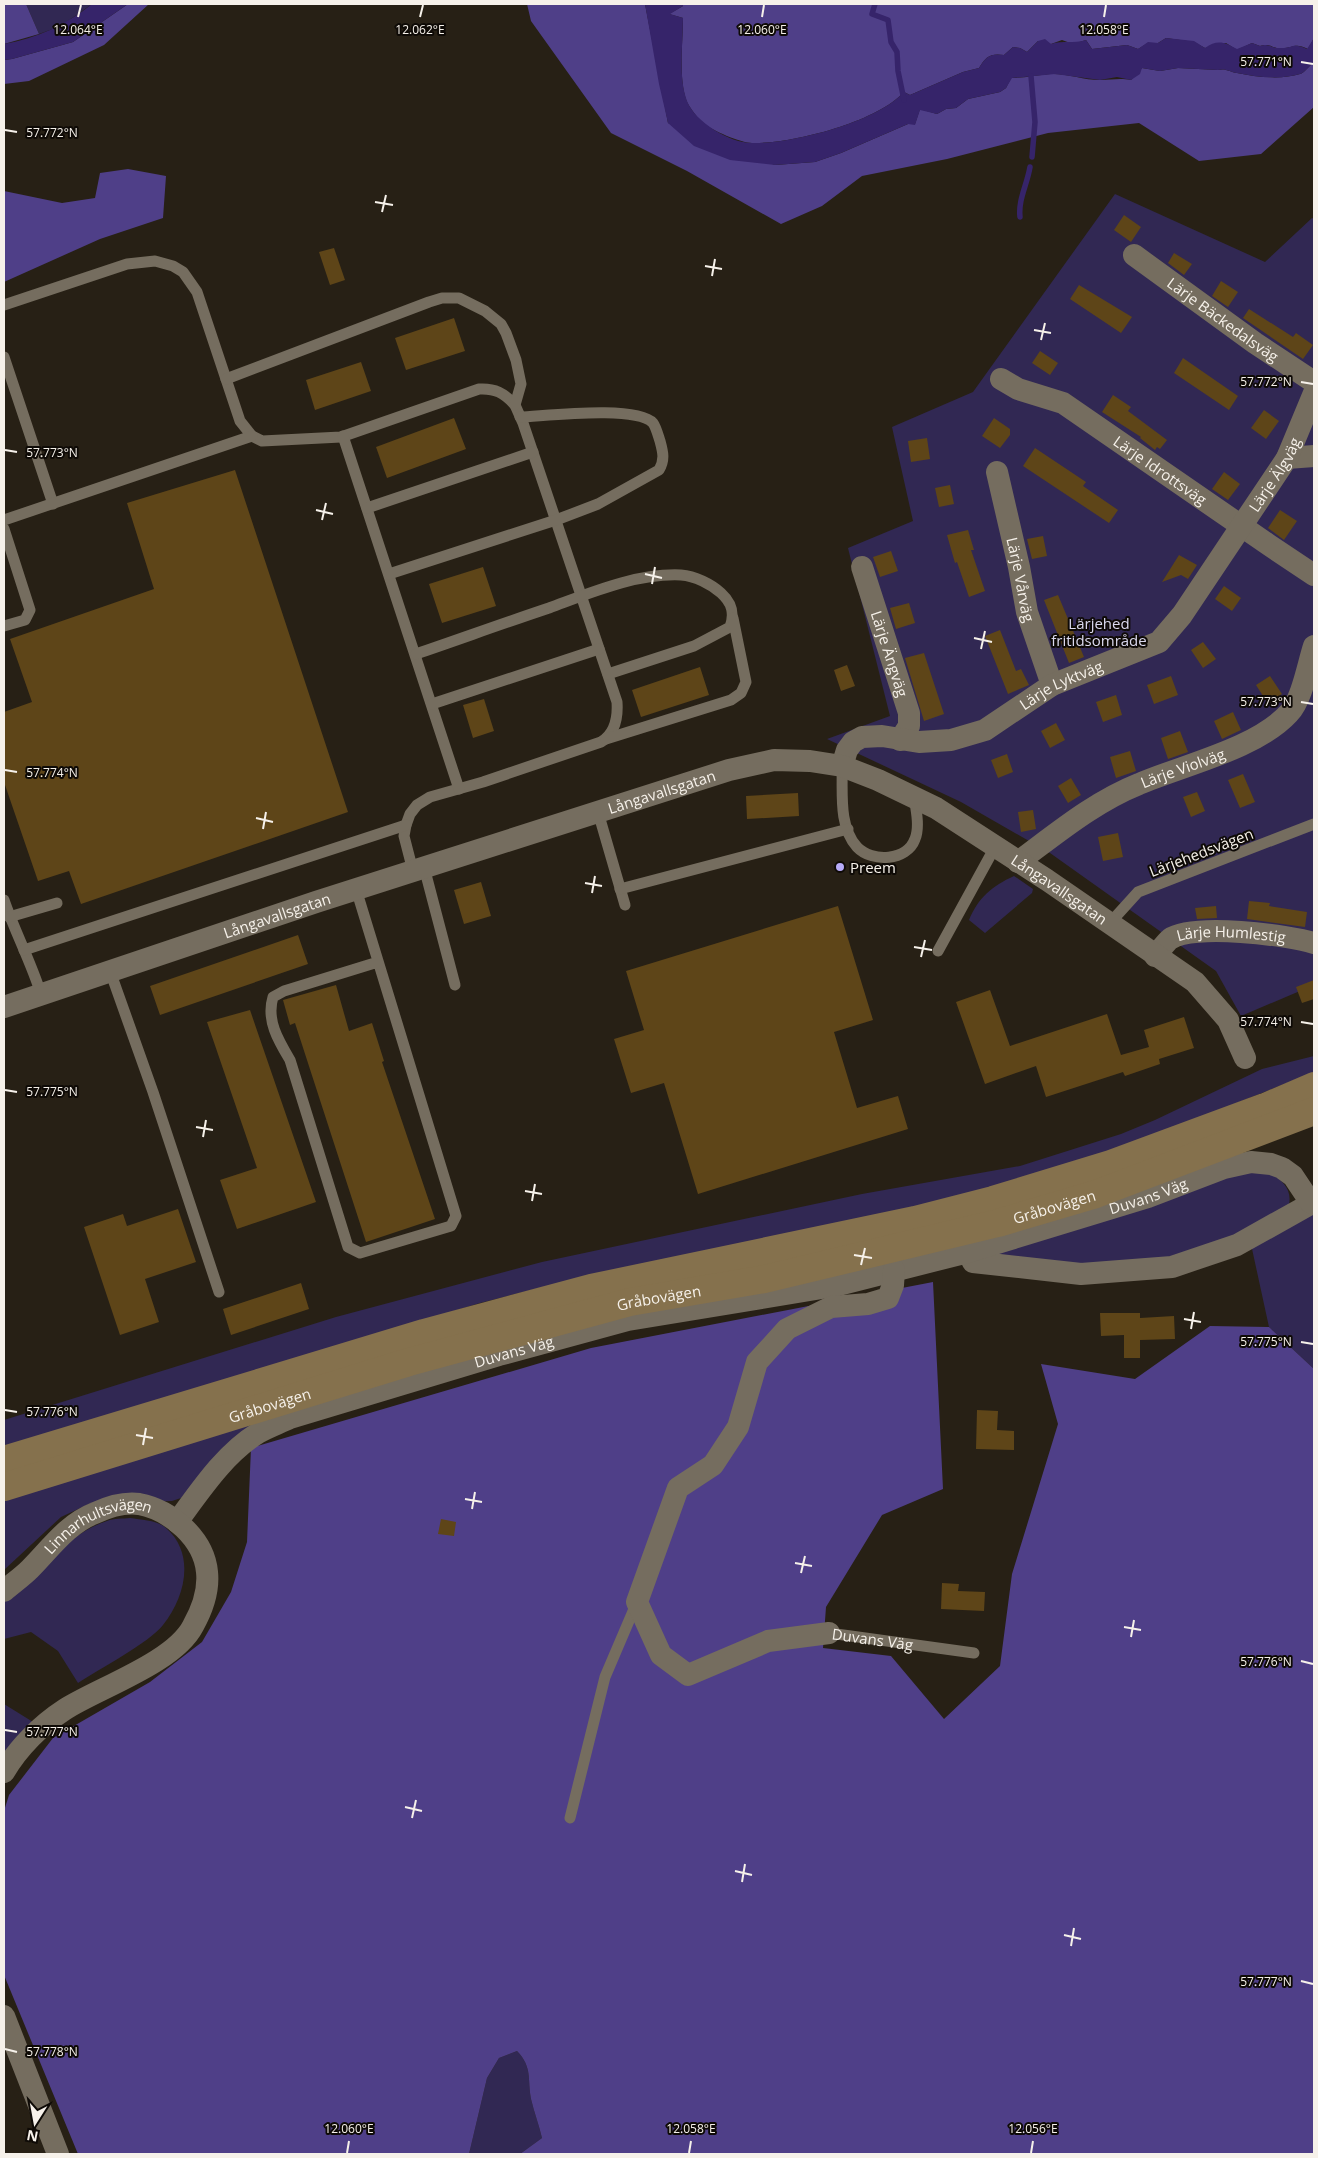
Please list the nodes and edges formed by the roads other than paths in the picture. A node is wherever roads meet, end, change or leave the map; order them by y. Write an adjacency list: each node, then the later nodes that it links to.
1 (1134, 255): 6 (street, Lärje Bäckedalsväg)
2 (4, 305): 4 (lane)
3 (4, 357): 16 (lane)
4 (226, 378): 8 (lane); 10 (lane)
5 (1001, 379): 20 (street, Lärje Idrottsväg)
6 (1314, 382)
7 (1314, 393): 14 (street, Lärje Älgväg)
8 (515, 405): 9 (lane); 11 (lane)
9 (520, 417): 12 (lane); 19 (lane)
10 (252, 436): 11 (lane); 16 (lane)
11 (343, 436): 17 (lane)
12 (533, 452): 17 (lane); 19 (lane)
13 (1314, 456): 14 (street)
14 (1287, 458): 20 (street, Lärje Älgväg)
15 (997, 472): 32 (street, Lärje Vårväg)
16 (53, 504): 18 (lane)
17 (367, 508): 23 (lane)
18 (4, 520)
19 (556, 520): 23 (lane); 25 (lane)
20 (1241, 525): 24 (street, Lärje Idrottsväg); 32 (street, Lärje Lyktväg)
21 (4, 530): 27 (lane)
22 (862, 567): 35 (street, Lärje Ängväg)
23 (389, 574): 30 (lane)
24 (1314, 575)
25 (582, 596): 26 (lane); 29 (lane); 30 (lane)
26 (733, 618): 31 (lane); 34 (lane)
27 (4, 626)
28 (1314, 646): 44 (street, Lärje Violväg)
29 (599, 649): 31 (lane); 33 (lane)
30 (416, 654): 33 (lane)
31 (608, 674): 34 (lane)
32 (1052, 685): 35 (street, Lärje Lyktväg)
33 (432, 704): 37 (lane)
34 (606, 739): 37 (lane)
35 (900, 740): 36 (street, Lärje Lyktväg)
36 (842, 766): 38 (street, Långavallsgatan); 39 (street, Långavallsgatan); 42 (lane)
37 (459, 789): 41 (lane)
38 (914, 797): 42 (lane); 43 (street, Långavallsgatan)
39 (598, 812): 45 (street, Långavallsgatan); 47 (lane)
40 (1314, 824): 52 (lane, Lärjehedsvägen)
41 (406, 825): 45 (lane); 54 (lane)
42 (848, 829): 47 (lane)
43 (996, 847): 44 (street, Långavallsgatan); 55 (lane)
44 (1018, 862): 52 (street, Långavallsgatan)
45 (419, 869): 46 (street, Långavallsgatan); 59 (lane)
46 (356, 889): 57 (lane); 58 (street, Långavallsgatan)
47 (620, 889): 50 (lane)
48 (4, 900): 51 (lane)
49 (58, 903): 51 (lane)
50 (625, 905)
51 (9, 916): 54 (lane)
52 (1109, 924): 56 (street, Långavallsgatan)
53 (1314, 943): 56 (street, Lärje Humlestig)
54 (24, 950): 60 (lane)
55 (938, 951)
56 (1155, 956): 62 (street, Långavallsgatan)
57 (378, 962): 57 (lane)
58 (110, 971): 60 (street, Långavallsgatan); 68 (lane)
59 (455, 985)
60 (41, 994): 61 (street, Långavallsgatan)
61 (4, 1007)
62 (1245, 1058)
63 (1314, 1086): 69 (main road, Gråbovägen)
64 (1314, 1111): 70 (main road, Gråbovägen)
65 (1313, 1203): 66 (street, Duvans Väg); 66 (street, Duvans Väg)
66 (968, 1252): 67 (street, Duvans Väg)
67 (894, 1270): 71 (street, Duvans Väg); 73 (street)
68 (219, 1292)
69 (4, 1460)
70 (4, 1486)
71 (177, 1522): 72 (street, Linnarhultsvägen); 76 (street, Linnarhultsvägen)
72 (4, 1591)
73 (637, 1602): 74 (street, Duvans Väg); 77 (lane)
74 (829, 1633): 75 (lane, Duvans Väg)
75 (974, 1653)
76 (4, 1772)
77 (570, 1818)
78 (6, 2030): 79 (street)
79 (58, 2154)

